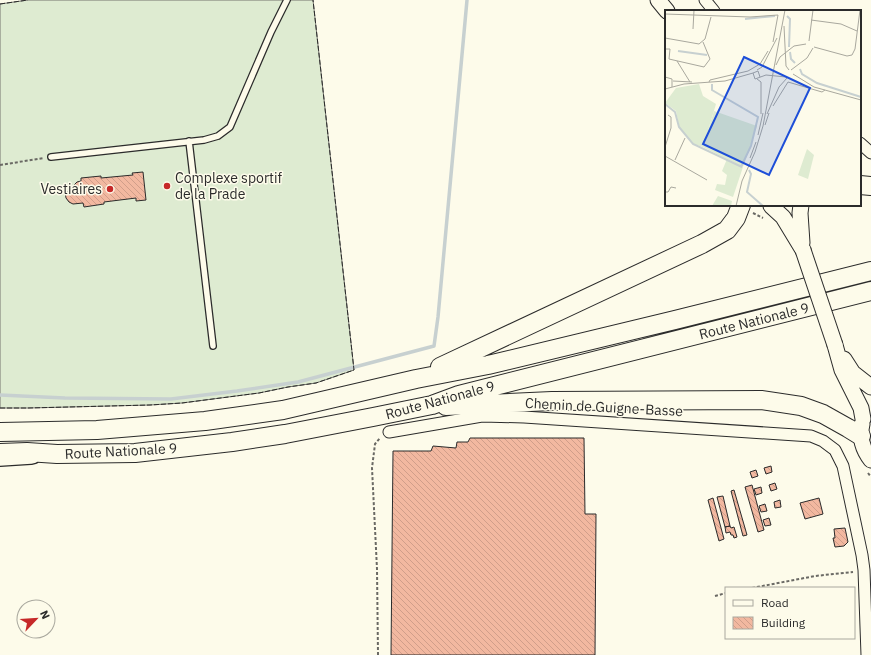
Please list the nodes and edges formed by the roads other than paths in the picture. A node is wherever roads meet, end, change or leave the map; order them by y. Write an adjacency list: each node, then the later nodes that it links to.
1 (287, 0): 6 (lane)
2 (658, 0): 4 (main road)
3 (705, 0): 5 (street)
4 (666, 10)
5 (713, 10)
6 (189, 141): 9 (lane); 19 (lane)
7 (861, 144): 8 (street)
8 (871, 153)
9 (51, 157)
10 (861, 185): 11 (highway)
11 (871, 186)
12 (740, 206): 20 (highway)
13 (775, 206): 15 (main road)
14 (800, 206): 15 (main road)
15 (803, 250): 18 (main road, bridge)
16 (871, 271): 20 (highway, Route Nationale 9)
17 (871, 291): 22 (highway, Route Nationale 9)
18 (835, 345): 21 (main road); 23 (main road)
19 (213, 346)
20 (416, 379): 24 (highway, Route Nationale 9)
21 (871, 387)
22 (432, 405): 23 (highway); 27 (highway, Route Nationale 9)
23 (865, 421): 28 (main road)
24 (0, 432)
25 (389, 432): 30 (street, Chemin de Guigne-Basse)
26 (0, 452): 27 (highway, Route Nationale 9)
27 (57, 454): 29 (lane)
28 (871, 460)
29 (0, 463)
30 (867, 655)

